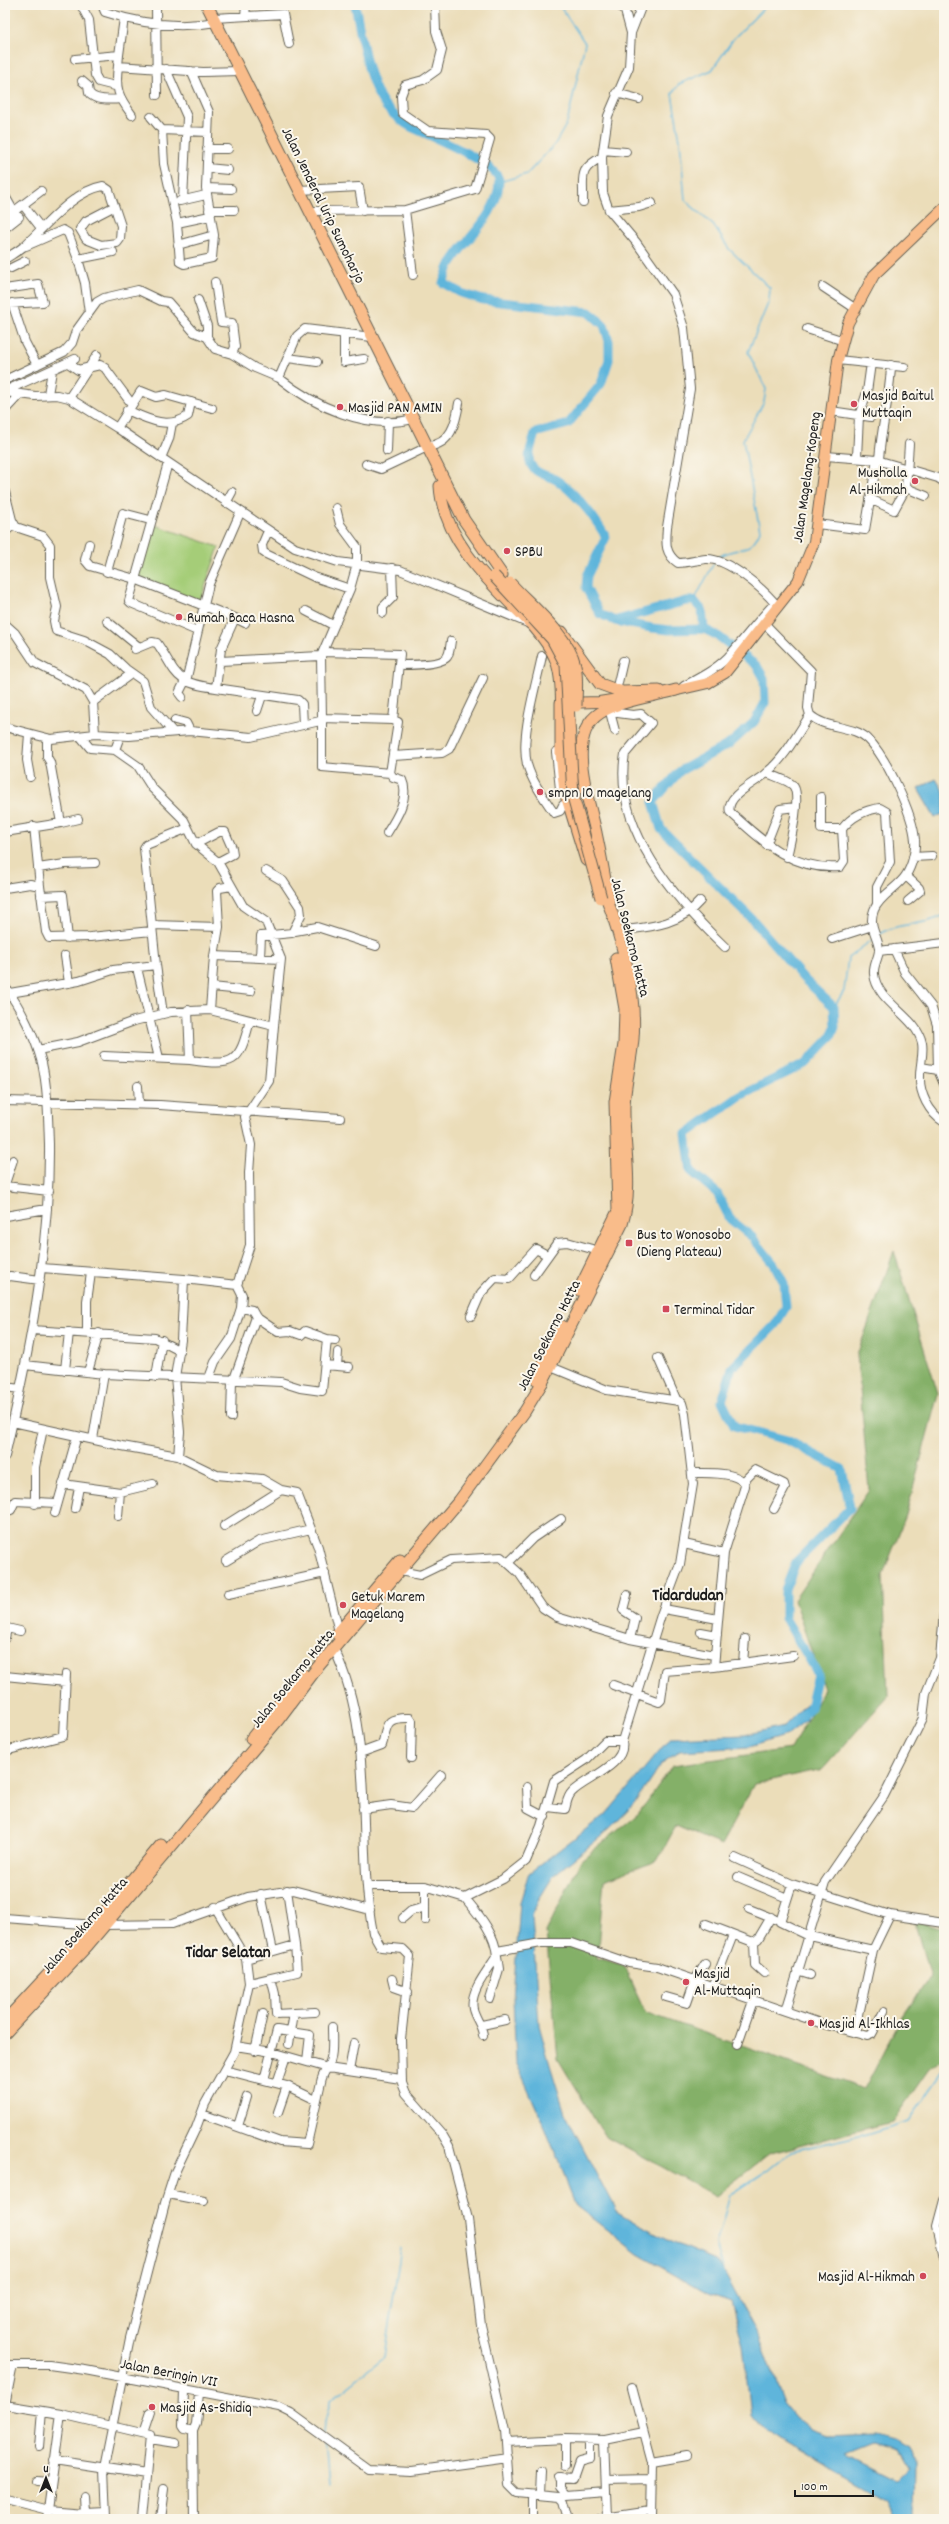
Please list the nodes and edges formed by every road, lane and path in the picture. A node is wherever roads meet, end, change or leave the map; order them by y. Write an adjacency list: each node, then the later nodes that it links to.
1 (81, 5): 16 (street)
2 (102, 5): 10 (street)
3 (156, 5): 12 (street)
4 (207, 5): 11 (highway, Jalan Jenderal Urip Sumoharjo)
5 (246, 5): 9 (street)
6 (435, 5): 53 (street)
7 (619, 5): 13 (street)
8 (642, 5): 13 (street)
9 (246, 16): 11 (street); 14 (street)
10 (124, 18): 12 (street); 15 (street)
11 (215, 20): 12 (street); 22 (highway, Jalan Jenderal Urip Sumoharjo)
12 (156, 24): 19 (street)
13 (631, 33): 25 (street)
14 (290, 44)
15 (119, 55): 16 (street); 18 (street)
16 (92, 57): 17 (street); 24 (street)
17 (76, 59)
18 (118, 66): 19 (street); 24 (street)
19 (156, 68): 20 (street); 26 (street)
20 (166, 69): 21 (street); 32 (street)
21 (191, 71): 22 (street); 33 (street)
22 (240, 71): 41 (highway, Jalan Jenderal Urip Sumoharjo)
23 (82, 81): 27 (street)
24 (115, 86): 27 (street)
25 (616, 92): 28 (street); 37 (street)
26 (157, 95)
27 (121, 99): 29 (street)
28 (639, 99)
29 (132, 115)
30 (151, 117): 31 (street)
31 (162, 130): 32 (street); 46 (street)
32 (186, 131): 33 (street); 45 (street)
33 (208, 132): 34 (street)
34 (207, 149): 35 (street); 38 (street)
35 (228, 149)
36 (626, 152): 37 (street)
37 (602, 153): 47 (street); 54 (street)
38 (207, 168): 39 (street); 43 (street)
39 (228, 170)
40 (231, 189): 43 (street)
41 (299, 190): 55 (highway, Jalan Jenderal Urip Sumoharjo); 56 (street)
42 (41, 191): 49 (street)
43 (206, 191): 45 (street); 57 (street)
44 (5, 196): 58 (street)
45 (183, 200): 46 (street)
46 (173, 202): 60 (street)
47 (583, 202)
48 (652, 203): 54 (street)
49 (24, 205): 58 (street); 62 (street)
50 (113, 207): 50 (street); 62 (street)
51 (944, 208): 76 (main road, Jalan Magelang-Kopeng)
52 (234, 210): 57 (street)
53 (405, 210): 56 (street); 70 (street)
54 (609, 210): 147 (street)
55 (310, 211): 56 (street); 82 (highway, Jalan Jenderal Urip Sumoharjo)
56 (363, 211)
57 (210, 213): 60 (street); 63 (street)
58 (17, 214): 59 (street); 61 (street)
59 (5, 218)
60 (178, 222): 64 (street)
61 (5, 228)
62 (41, 228): 65 (street)
63 (214, 235): 64 (street); 64 (street)
64 (178, 245)
65 (23, 247): 67 (street); 68 (street)
66 (113, 252): 68 (street)
67 (9, 256): 69 (street)
68 (78, 259): 77 (street)
69 (18, 264)
70 (413, 275)
71 (215, 282): 78 (street)
72 (823, 287): 76 (street)
73 (5, 289): 75 (street)
74 (198, 300): 79 (street)
75 (9, 303): 92 (street)
76 (856, 309): 84 (main road, Jalan Magelang-Kopeng)
77 (89, 313): 83 (street); 92 (street)
78 (221, 322): 79 (street); 85 (street)
79 (206, 325): 83 (street)
80 (807, 329): 84 (street)
81 (344, 334): 82 (street); 87 (street); 88 (street)
82 (372, 337): 112 (highway, Jalan Jenderal Urip Sumoharjo)
83 (207, 338): 85 (street)
84 (841, 340): 89 (main road, Jalan Magelang-Kopeng)
85 (232, 354): 97 (street)
86 (97, 355): 94 (street)
87 (288, 358): 90 (street); 97 (street)
88 (364, 359)
89 (838, 360): 91 (street); 109 (main road, Jalan Magelang-Kopeng)
90 (318, 362)
91 (871, 363): 93 (street); 110 (street)
92 (37, 365): 98 (street)
93 (891, 365): 95 (street); 122 (street)
94 (89, 367): 96 (street); 102 (street); 104 (street)
95 (904, 367)
96 (52, 371): 99 (street); 101 (street)
97 (279, 378): 113 (street)
98 (5, 380)
99 (5, 392): 100 (street)
100 (20, 394): 101 (street); 107 (street)
101 (48, 394): 102 (street)
102 (69, 398): 115 (street)
103 (191, 402): 104 (street); 106 (street); 114 (street)
104 (131, 403): 108 (street)
105 (459, 403): 117 (street)
106 (212, 408)
107 (5, 410)
108 (127, 410): 114 (street); 115 (street)
109 (832, 411): 110 (street); 119 (main road, Jalan Magelang-Kopeng)
110 (859, 416): 111 (street); 120 (street)
111 (871, 417)
112 (413, 419): 113 (street); 117 (highway, Jalan Jenderal Urip Sumoharjo)
113 (388, 421): 118 (street)
114 (172, 423): 121 (street)
115 (117, 428): 121 (street)
116 (909, 444): 124 (street)
117 (425, 448): 123 (street); 126 (highway, Jalan Jenderal Urip Sumoharjo); 144 (highway, Jalan Jenderal Urip Sumoharjo)
118 (387, 451)
119 (826, 456): 120 (street); 137 (main road, Jalan Magelang-Kopeng)
120 (856, 457): 122 (street)
121 (165, 460): 132 (street); 136 (street)
122 (878, 460): 124 (street); 131 (street)
123 (366, 464)
124 (908, 469): 125 (street); 127 (street)
125 (944, 482)
126 (440, 486): 144 (highway, Jalan Jenderal Urip Sumoharjo); 155 (highway)
127 (906, 488): 130 (street); 131 (street)
128 (5, 492): 135 (street)
129 (232, 492): 132 (street)
130 (926, 496)
131 (870, 499): 137 (street)
132 (226, 503): 134 (street)
133 (336, 508): 141 (street)
134 (240, 513): 138 (street); 148 (street)
135 (12, 520): 139 (street); 165 (street)
136 (150, 520): 143 (street); 145 (street)
137 (817, 524): 147 (main road, Jalan Magelang-Kopeng)
138 (268, 531): 141 (street); 146 (street)
139 (5, 532)
140 (89, 544): 143 (street)
141 (357, 564): 142 (street); 146 (street)
142 (392, 568): 150 (street); 155 (street)
143 (107, 572): 145 (street)
144 (499, 574): 170 (highway); 221 (highway, Jalan Soekarno Hatta, bridge)
145 (135, 579): 148 (street); 158 (street)
146 (350, 589): 156 (street)
147 (777, 605): 157 (main road, Jalan Magelang-Kopeng)
148 (203, 606): 151 (street); 158 (street)
149 (306, 611): 156 (street)
150 (383, 613)
151 (235, 618): 153 (street); 162 (street)
152 (107, 621): 167 (street)
153 (245, 623)
154 (5, 624): 173 (street)
155 (531, 624): 174 (main road)
156 (333, 625): 160 (street)
157 (760, 626): 169 (main road, Jalan Magelang-Kopeng); 177 (street)
158 (197, 631): 167 (street)
159 (451, 641): 164 (street)
160 (322, 654): 162 (street); 164 (street); 178 (street)
161 (542, 656): 198 (street)
162 (220, 661): 168 (street)
163 (623, 661): 170 (street)
164 (400, 664): 180 (street)
165 (131, 674): 173 (street); 185 (street)
166 (482, 678): 193 (street)
167 (184, 681): 168 (street); 172 (street)
168 (216, 688): 171 (street)
169 (676, 690): 170 (highway); 174 (main road, Jalan Magelang-Kopeng); 175 (highway)
170 (616, 691)
171 (262, 696): 176 (street); 181 (street)
172 (182, 697)
173 (93, 702): 187 (street)
174 (561, 703): 198 (highway)
175 (610, 710): 184 (street); 221 (highway); 225 (street)
176 (257, 711)
177 (810, 715): 195 (street); 209 (street)
178 (322, 718): 180 (street); 181 (street); 194 (street)
179 (175, 720): 183 (street)
180 (393, 720): 193 (street)
181 (302, 725): 183 (street)
182 (5, 727): 186 (street)
183 (190, 731): 185 (street)
184 (615, 731)
185 (174, 732): 189 (street)
186 (29, 734): 190 (street); 196 (street)
187 (95, 734): 188 (street); 189 (street)
188 (80, 736): 190 (street); 191 (street)
189 (120, 736): 191 (street)
190 (47, 738): 201 (street)
191 (116, 750): 203 (street)
192 (556, 752): 198 (street)
193 (393, 756): 194 (street)
194 (390, 773): 206 (street)
195 (767, 773): 199 (street); 208 (street)
196 (30, 777)
197 (821, 796): 204 (street)
198 (565, 804): 221 (highway)
199 (795, 807): 208 (street); 211 (street)
200 (78, 819): 201 (street)
201 (61, 823): 202 (street)
202 (34, 826): 205 (street); 214 (street)
203 (186, 829): 207 (street); 228 (street)
204 (842, 829): 211 (street); 224 (street)
205 (5, 832)
206 (387, 832)
207 (196, 844): 212 (street); 212 (street)
208 (766, 845): 211 (street)
209 (913, 856): 210 (street); 216 (street)
210 (932, 856)
211 (787, 857)
212 (218, 862): 218 (street)
213 (95, 863): 214 (street)
214 (38, 868): 217 (street)
215 (266, 871): 229 (street)
216 (906, 876): 223 (street); 224 (street)
217 (40, 886): 219 (street); 220 (street)
218 (231, 886): 227 (street); 231 (street)
219 (5, 888)
220 (42, 896): 232 (street); 232 (street)
221 (605, 901): 230 (highway, Jalan Soekarno Hatta); 274 (highway, Jalan Soekarno Hatta)
222 (700, 901): 225 (street)
223 (908, 901)
224 (877, 904): 226 (street)
225 (690, 912): 230 (street); 237 (street)
226 (872, 926): 233 (street); 235 (street)
227 (218, 927): 228 (street); 240 (street)
228 (152, 928): 232 (street); 243 (street)
229 (295, 931): 231 (street); 236 (street)
230 (617, 931): 274 (highway, Jalan Soekarno Hatta)
231 (273, 934): 241 (street); 242 (street)
232 (68, 938)
233 (832, 939)
234 (944, 943): 238 (street)
235 (877, 944): 238 (street); 259 (street)
236 (376, 946)
237 (726, 947)
238 (894, 949): 260 (street)
239 (65, 956): 245 (street)
240 (214, 956): 241 (street); 246 (street)
241 (260, 958): 242 (street)
242 (281, 959): 254 (street)
243 (156, 965): 244 (street); 251 (street)
244 (137, 968): 245 (street); 252 (street)
245 (69, 983): 247 (street)
246 (212, 987): 248 (street); 250 (street)
247 (7, 990): 255 (street)
248 (251, 991)
249 (188, 1010): 250 (street); 251 (street); 258 (street)
250 (210, 1010): 253 (street)
251 (163, 1014): 252 (street)
252 (148, 1017): 255 (street); 257 (street)
253 (250, 1020): 254 (street); 258 (street)
254 (274, 1026): 266 (street)
255 (38, 1050): 264 (street)
256 (104, 1056): 257 (street)
257 (159, 1058): 258 (street)
258 (190, 1060)
259 (921, 1067): 260 (street); 268 (street)
260 (938, 1070): 261 (street)
261 (944, 1084)
262 (138, 1086): 265 (street)
263 (5, 1101): 264 (street)
264 (48, 1102): 265 (street); 271 (street)
265 (139, 1104): 266 (street)
266 (246, 1112): 267 (street); 283 (street)
267 (340, 1118)
268 (944, 1122)
269 (13, 1160): 270 (street)
270 (5, 1185): 271 (street)
271 (49, 1191): 272 (street)
272 (47, 1210): 273 (street); 277 (street)
273 (5, 1216)
274 (618, 1222): 275 (highway, Jalan Soekarno Hatta); 299 (highway, Jalan Soekarno Hatta)
275 (599, 1250): 276 (street); 347 (highway, Jalan Soekarno Hatta)
276 (547, 1256): 279 (street); 285 (street)
277 (42, 1268): 278 (street); 282 (street)
278 (91, 1273): 281 (street); 289 (street)
279 (534, 1275)
280 (5, 1278): 282 (street)
281 (184, 1279): 283 (street); 292 (street)
282 (40, 1280): 287 (street)
283 (237, 1285): 284 (street)
284 (241, 1308): 286 (street); 305 (street)
285 (471, 1316)
286 (256, 1318): 296 (street); 306 (street)
287 (32, 1330): 288 (street); 295 (street)
288 (69, 1332): 289 (street); 300 (street)
289 (87, 1333): 290 (street)
290 (99, 1333): 291 (street); 301 (street)
291 (162, 1340): 292 (street); 303 (street)
292 (180, 1351): 304 (street)
293 (338, 1352): 297 (street)
294 (658, 1358): 309 (street)
295 (25, 1365): 300 (street); 308 (street)
296 (325, 1365): 297 (street); 306 (street)
297 (337, 1366): 298 (street)
298 (349, 1367)
299 (551, 1367): 309 (street); 338 (highway, Jalan Soekarno Hatta)
300 (65, 1370): 301 (street)
301 (88, 1372): 302 (street)
302 (104, 1374): 303 (street); 314 (street)
303 (156, 1377): 304 (street)
304 (176, 1377): 305 (street); 316 (street)
305 (209, 1378): 306 (street)
306 (233, 1380): 310 (street)
307 (5, 1387): 308 (street)
308 (20, 1389): 311 (street)
309 (677, 1401): 317 (street)
310 (231, 1417)
311 (13, 1422): 312 (street); 315 (street)
312 (44, 1429): 313 (street); 325 (street)
313 (77, 1436): 314 (street); 319 (street)
314 (93, 1439): 316 (street)
315 (5, 1456)
316 (178, 1456): 322 (street)
317 (694, 1473): 318 (street); 334 (street)
318 (744, 1482): 327 (street); 335 (street)
319 (63, 1484): 321 (street); 324 (street)
320 (153, 1484): 323 (street)
321 (79, 1487): 323 (street); 326 (street)
322 (281, 1490): 332 (street); 333 (street)
323 (120, 1492): 330 (street)
324 (57, 1503): 325 (street); 329 (street)
325 (35, 1504): 328 (street)
326 (75, 1508)
327 (774, 1509)
328 (5, 1511)
329 (55, 1513)
330 (118, 1516)
331 (561, 1519): 337 (street)
332 (224, 1526)
333 (311, 1529): 336 (street); 339 (street)
334 (684, 1544): 335 (street); 342 (street)
335 (724, 1553): 344 (street)
336 (226, 1560)
337 (509, 1562): 338 (street); 352 (street)
338 (400, 1571): 354 (highway, Jalan Soekarno Hatta)
339 (325, 1573): 340 (street); 347 (street)
340 (228, 1594)
341 (627, 1595): 352 (street)
342 (664, 1609): 344 (street); 353 (street)
343 (944, 1613): 378 (street)
344 (718, 1619): 349 (street)
345 (6, 1627): 346 (street); 350 (street)
346 (20, 1631)
347 (339, 1632): 362 (highway, Jalan Soekarno Hatta)
348 (701, 1632): 349 (street)
349 (717, 1635): 355 (street)
350 (5, 1638)
351 (744, 1638): 357 (street)
352 (630, 1639): 353 (street)
353 (654, 1643): 355 (street); 361 (street)
354 (334, 1649): 362 (highway, Jalan Soekarno Hatta); 365 (street)
355 (714, 1655): 358 (street)
356 (793, 1656): 357 (street)
357 (743, 1664): 358 (street)
358 (714, 1667): 361 (street)
359 (5, 1676): 364 (street)
360 (613, 1685): 361 (street)
361 (637, 1695): 363 (street)
362 (291, 1696): 394 (highway, Jalan Soekarno Hatta)
363 (622, 1742): 369 (street); 369 (street)
364 (5, 1751)
365 (360, 1753): 366 (street); 370 (street)
366 (411, 1758)
367 (441, 1775): 370 (street)
368 (527, 1787): 371 (street)
369 (548, 1807): 371 (street)
370 (363, 1809): 375 (street)
371 (545, 1817): 380 (street)
372 (735, 1858): 374 (street)
373 (738, 1876): 381 (street)
374 (792, 1884): 378 (street); 381 (street)
375 (368, 1886): 376 (street); 385 (street)
376 (424, 1886): 380 (street); 383 (street)
377 (287, 1890): 379 (street); 385 (street); 398 (street)
378 (822, 1892): 386 (street); 396 (street)
379 (261, 1894): 382 (street); 400 (street)
380 (465, 1898): 401 (street)
381 (788, 1898): 391 (street)
382 (215, 1907): 394 (street); 402 (street)
383 (425, 1907): 389 (street); 390 (street)
384 (749, 1909): 387 (street)
385 (366, 1910): 412 (street)
386 (890, 1915): 392 (street); 399 (street)
387 (770, 1917): 391 (street); 397 (street)
388 (5, 1918): 394 (street)
389 (403, 1918)
390 (424, 1920)
391 (780, 1922): 396 (street)
392 (944, 1923)
393 (706, 1924): 395 (street)
394 (100, 1925): 422 (highway, Jalan Soekarno Hatta); 426 (highway, Jalan Soekarno Hatta)
395 (733, 1935): 397 (street); 411 (street)
396 (809, 1936): 399 (street); 404 (street)
397 (754, 1942): 405 (street)
398 (295, 1945): 400 (street); 407 (street)
399 (873, 1950): 427 (street)
400 (273, 1951): 402 (street)
401 (497, 1953): 409 (street); 414 (street); 423 (street)
402 (246, 1959): 410 (street)
403 (705, 1964): 409 (street)
404 (797, 1970): 406 (street); 416 (street)
405 (764, 1972)
406 (810, 1975)
407 (271, 1978): 410 (street); 420 (street)
408 (392, 1979): 412 (street)
409 (695, 1980): 411 (street); 413 (street)
410 (250, 1983): 432 (street)
411 (713, 1987): 415 (street)
412 (408, 1992): 440 (street)
413 (666, 1997)
414 (490, 1999)
415 (753, 2001): 416 (street); 431 (street)
416 (786, 2011): 427 (street)
417 (884, 2011): 427 (street)
418 (315, 2012): 420 (street)
419 (263, 2014): 433 (street)
420 (294, 2014): 425 (street)
421 (505, 2020): 423 (street)
422 (5, 2021)
423 (482, 2025): 428 (street)
424 (332, 2027): 437 (street)
425 (292, 2031): 430 (street); 434 (street); 436 (street)
426 (5, 2032)
427 (855, 2033)
428 (483, 2035)
429 (354, 2043): 439 (street)
430 (289, 2044)
431 (738, 2044)
432 (236, 2046): 433 (street); 438 (street)
433 (255, 2051): 434 (street)
434 (272, 2052): 435 (street); 441 (street)
435 (286, 2056): 436 (street); 442 (street)
436 (306, 2061): 437 (street)
437 (328, 2068): 439 (street); 445 (street)
438 (225, 2070): 441 (street); 447 (street)
439 (349, 2071): 440 (street)
440 (401, 2079): 470 (street)
441 (264, 2080): 442 (street)
442 (277, 2083): 443 (street)
443 (287, 2086): 445 (street); 446 (street)
444 (247, 2096): 448 (street)
445 (316, 2100): 448 (street)
446 (278, 2112)
447 (202, 2114): 448 (street); 449 (street)
448 (238, 2126)
449 (168, 2194): 451 (street); 454 (street)
450 (944, 2200): 452 (street)
451 (204, 2201)
452 (943, 2254)
453 (9, 2365): 454 (street, Jalan Beringin VII); 458 (street)
454 (122, 2377): 456 (street, Jalan Beringin VII); 462 (street)
455 (632, 2387): 465 (street)
456 (184, 2390): 457 (street, Jalan Beringin VII); 463 (street)
457 (198, 2393): 463 (street); 474 (street, Jalan Beringin VII)
458 (5, 2406): 459 (street)
459 (42, 2411): 461 (street); 472 (street)
460 (150, 2412): 464 (street)
461 (61, 2414): 462 (street); 475 (street)
462 (115, 2426): 464 (street); 478 (street)
463 (193, 2431): 498 (street)
464 (143, 2432): 466 (street)
465 (643, 2432): 469 (street); 476 (street)
466 (150, 2439): 471 (street); 480 (street)
467 (565, 2439): 468 (street); 470 (street); 477 (street)
468 (590, 2440): 469 (street); 486 (street)
469 (604, 2440): 482 (street)
470 (506, 2442): 474 (street)
471 (176, 2443)
472 (39, 2447)
473 (687, 2456): 476 (street)
474 (508, 2458): 487 (street)
475 (54, 2460): 478 (street); 484 (street)
476 (652, 2462): 481 (street)
477 (565, 2465)
478 (106, 2469): 480 (street); 493 (street)
479 (541, 2471): 487 (street)
480 (146, 2474): 496 (street)
481 (651, 2479): 482 (street); 492 (street)
482 (606, 2480): 486 (street)
483 (37, 2481): 484 (street)
484 (51, 2482): 490 (street)
485 (164, 2489): 497 (street)
486 (606, 2491): 494 (street)
487 (536, 2495): 499 (street); 500 (street)
488 (84, 2496): 491 (street)
489 (5, 2499): 490 (street)
490 (48, 2510): 491 (street); 495 (street)
491 (85, 2514): 493 (street)
492 (651, 2515): 494 (street)
493 (105, 2516)
494 (608, 2517): 501 (street)
495 (47, 2519)
496 (142, 2519)
497 (160, 2519)
498 (194, 2519)
499 (532, 2519)
500 (569, 2519)
501 (596, 2519)

